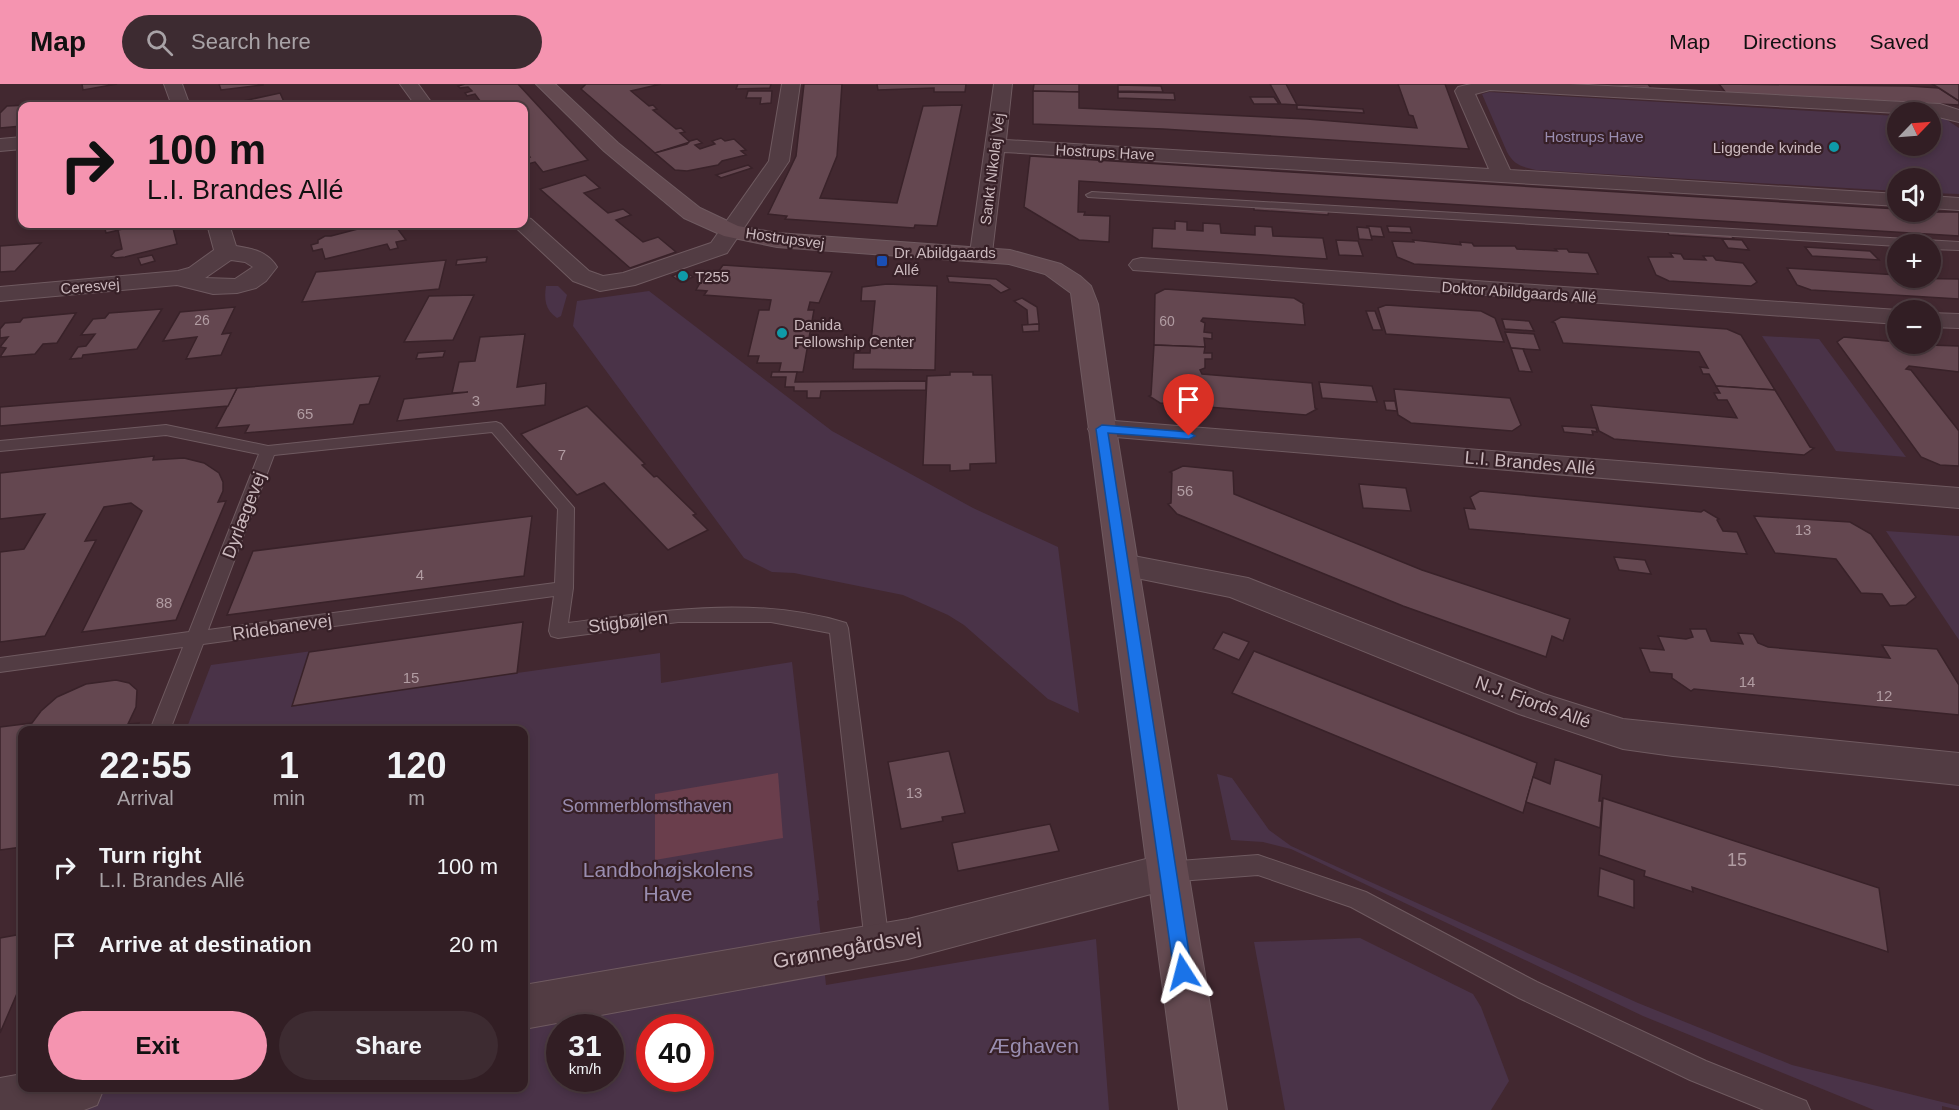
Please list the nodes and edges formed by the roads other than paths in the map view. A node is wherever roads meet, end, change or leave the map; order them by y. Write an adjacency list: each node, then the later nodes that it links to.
1 (173, 84): 8 (street)
2 (409, 84): 9 (street)
3 (545, 84): 24 (street, Hostrupsvej)
4 (790, 84): 24 (street)
5 (1003, 84): 11 (street, Sankt Nikolaj Vej)
6 (1664, 89): 7 (street); 16 (street)
7 (1709, 91): 10 (street)
8 (180, 102)
9 (422, 102)
10 (1959, 116)
11 (996, 136): 13 (street, Hostrups Have); 17 (street, Hostrups Have); 29 (street, Sankt Nikolaj Vej)
12 (18, 143): 14 (street)
13 (1292, 144)
14 (0, 145)
15 (1469, 154): 16 (street)
16 (1493, 155): 17 (street)
17 (1502, 175): 19 (street, Hostrups Have)
18 (1092, 195): 25 (lane)
19 (1887, 199)
20 (1941, 203): 21 (street)
21 (1959, 204)
22 (219, 228): 28 (street)
23 (527, 228): 24 (street)
24 (732, 231): 29 (street, Hostrupsvej)
25 (1887, 241)
26 (1941, 245): 27 (lane)
27 (1959, 246)
28 (226, 252): 31 (street, Ceresvej); 31 (street, Ceresvej)
29 (981, 254): 36 (street, Hostrupsvej)
30 (1141, 265): 33 (street, Doktor Abildgaards Allé)
31 (179, 278): 32 (street, Ceresvej)
32 (0, 294)
33 (1887, 316)
34 (1941, 320): 35 (street)
35 (1959, 321)
36 (1102, 429): 39 (street, L.I. Brandes Allé); 40 (street)
37 (0, 446): 38 (lane, Dyrlægevej)
38 (268, 451): 41 (lane, Stigbøjlen); 42 (lane, Dyrlægevej)
39 (1959, 498)
40 (1123, 565): 45 (street, N.J. Fjords Allé); 46 (street)
41 (564, 588): 42 (lane, Ridebanevej); 47 (lane, Stigbøjlen)
42 (196, 639): 43 (lane, Ridebanevej); 44 (lane, Dyrlægevej)
43 (0, 665)
44 (162, 726)
45 (1959, 769)
46 (1166, 872): 47 (street, Grønnegårdsvej); 51 (street); 52 (lane)
47 (877, 943): 48 (street, Grønnegårdsvej)
48 (528, 1006)
49 (35, 1092): 50 (street)
50 (13, 1094)
51 (1203, 1110)
52 (1797, 1110)

